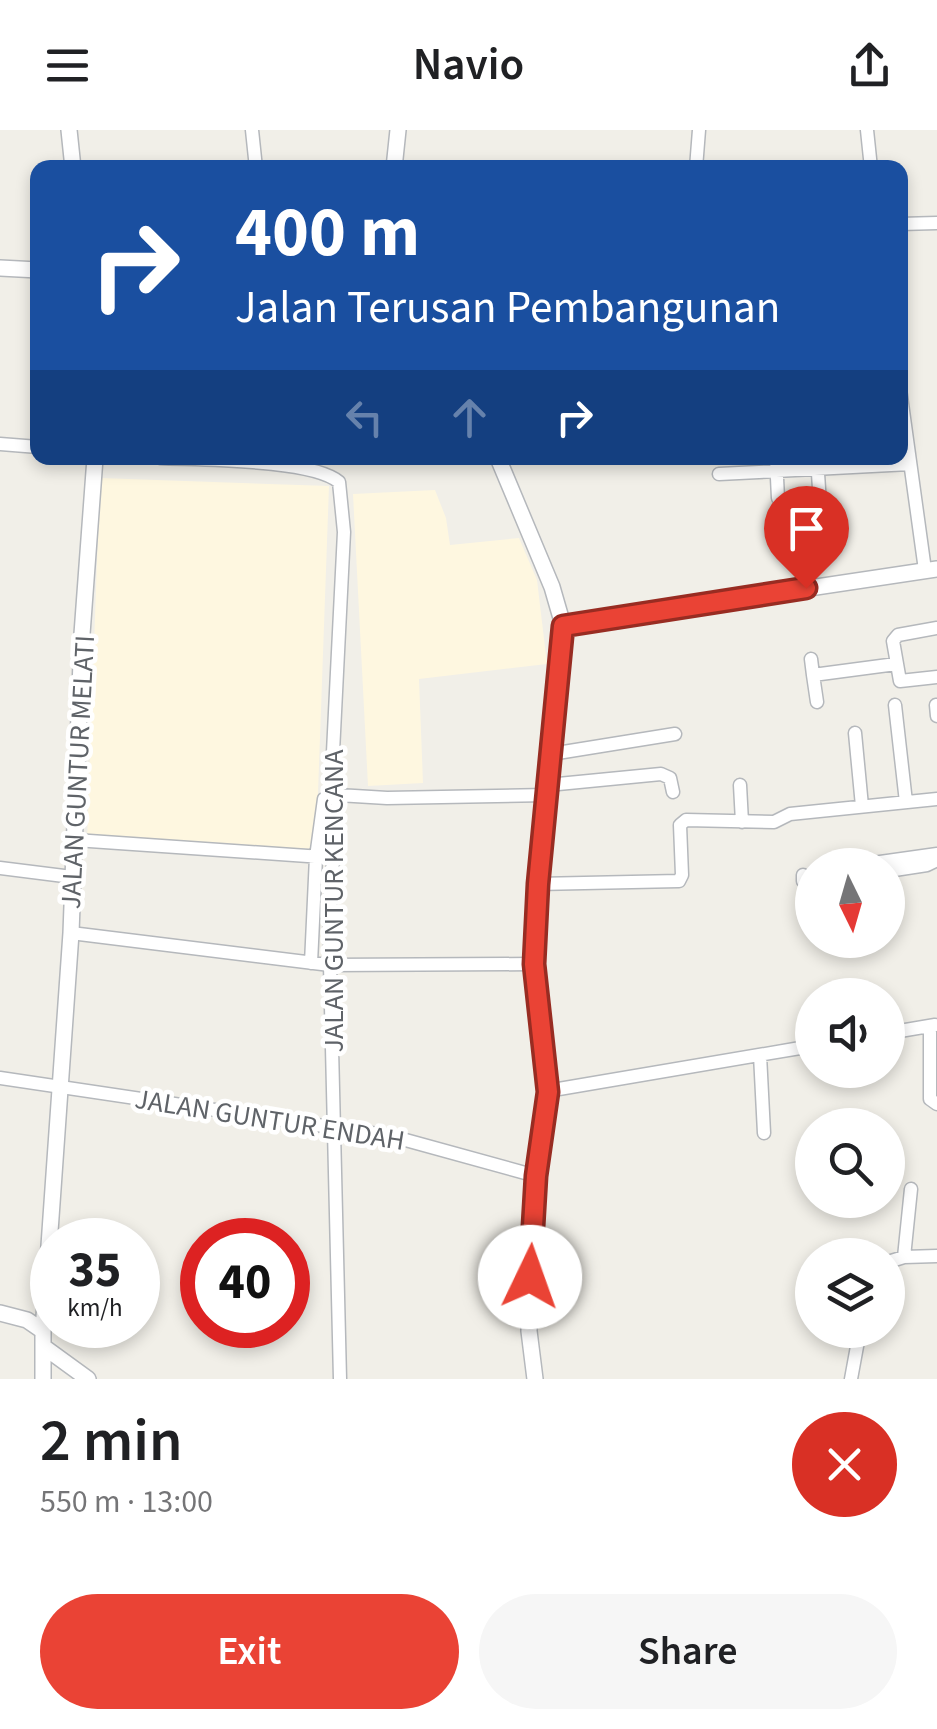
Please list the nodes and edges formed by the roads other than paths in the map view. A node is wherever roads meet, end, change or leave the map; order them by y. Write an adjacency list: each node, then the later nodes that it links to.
1 (68, 130): 6 (street)
2 (252, 130): 7 (street)
3 (398, 130): 8 (street)
4 (699, 130): 9 (street)
5 (866, 130): 10 (street)
6 (73, 160)
7 (255, 160)
8 (395, 160)
9 (697, 160)
10 (869, 160)
11 (937, 223): 12 (street)
12 (908, 224)
13 (0, 268): 14 (street)
14 (30, 270)
15 (0, 444): 16 (street)
16 (30, 446)
17 (908, 449): 18 (street)
18 (910, 464): 28 (street)
19 (94, 465): 50 (street, JALAN GUNTUR MELATI)
20 (301, 465): 45 (street, JALAN GUNTUR KENCANA)
21 (501, 465): 29 (street)
22 (770, 465): 25 (street)
23 (776, 465): 26 (street)
24 (818, 465): 27 (street)
25 (719, 474)
26 (778, 498)
27 (820, 504)
28 (931, 570): 29 (street)
29 (563, 626): 41 (street)
30 (937, 628): 32 (street)
31 (811, 658): 33 (street)
32 (896, 664): 33 (street); 34 (street)
33 (812, 675): 35 (street)
34 (937, 677)
35 (817, 702)
36 (895, 705): 47 (street)
37 (936, 706): 38 (street)
38 (937, 716)
39 (855, 733): 48 (street)
40 (674, 734): 41 (street)
41 (551, 754): 43 (street)
42 (740, 785): 49 (street)
43 (547, 790): 44 (street); 45 (street); 58 (street)
44 (673, 792)
45 (338, 795): 51 (street); 53 (street, JALAN GUNTUR KENCANA)
46 (937, 799): 47 (street)
47 (906, 802): 48 (street)
48 (862, 806): 49 (street)
49 (742, 822): 58 (street)
50 (75, 840): 51 (street); 57 (street, JALAN GUNTUR MELATI)
51 (316, 856): 53 (street); 60 (street)
52 (937, 857): 54 (street); 56 (street)
53 (334, 858): 61 (street, JALAN GUNTUR KENCANA)
54 (905, 860)
55 (0, 868): 57 (street)
56 (905, 869)
57 (72, 878): 59 (street, JALAN GUNTUR MELATI)
58 (538, 884): 62 (street)
59 (71, 933): 60 (street); 68 (street, JALAN GUNTUR MELATI)
60 (310, 963): 61 (street)
61 (330, 964): 62 (street); 71 (street, JALAN GUNTUR KENCANA)
62 (534, 964): 69 (street)
63 (933, 1025): 64 (street); 70 (street)
64 (905, 1030)
65 (795, 1049): 66 (street)
66 (760, 1055): 69 (street); 72 (street)
67 (0, 1078): 68 (street, JALAN GUNTUR ENDAH)
68 (60, 1087): 71 (street, JALAN GUNTUR ENDAH); 75 (street, JALAN GUNTUR MELATI)
69 (548, 1092): 73 (street)
70 (937, 1104)
71 (334, 1127): 73 (street, JALAN GUNTUR ENDAH); 86 (street, JALAN GUNTUR KENCANA)
72 (764, 1133)
73 (536, 1176): 87 (street)
74 (912, 1189): 76 (street)
75 (51, 1218)
76 (905, 1248)
77 (937, 1256): 78 (street)
78 (905, 1257)
79 (0, 1313): 80 (street)
80 (30, 1324)
81 (43, 1348): 84 (street, JALAN GUNTUR MELATI)
82 (53, 1348): 85 (street)
83 (857, 1348): 88 (street)
84 (43, 1379)
85 (88, 1379)
86 (340, 1379)
87 (534, 1379)
88 (851, 1379)

